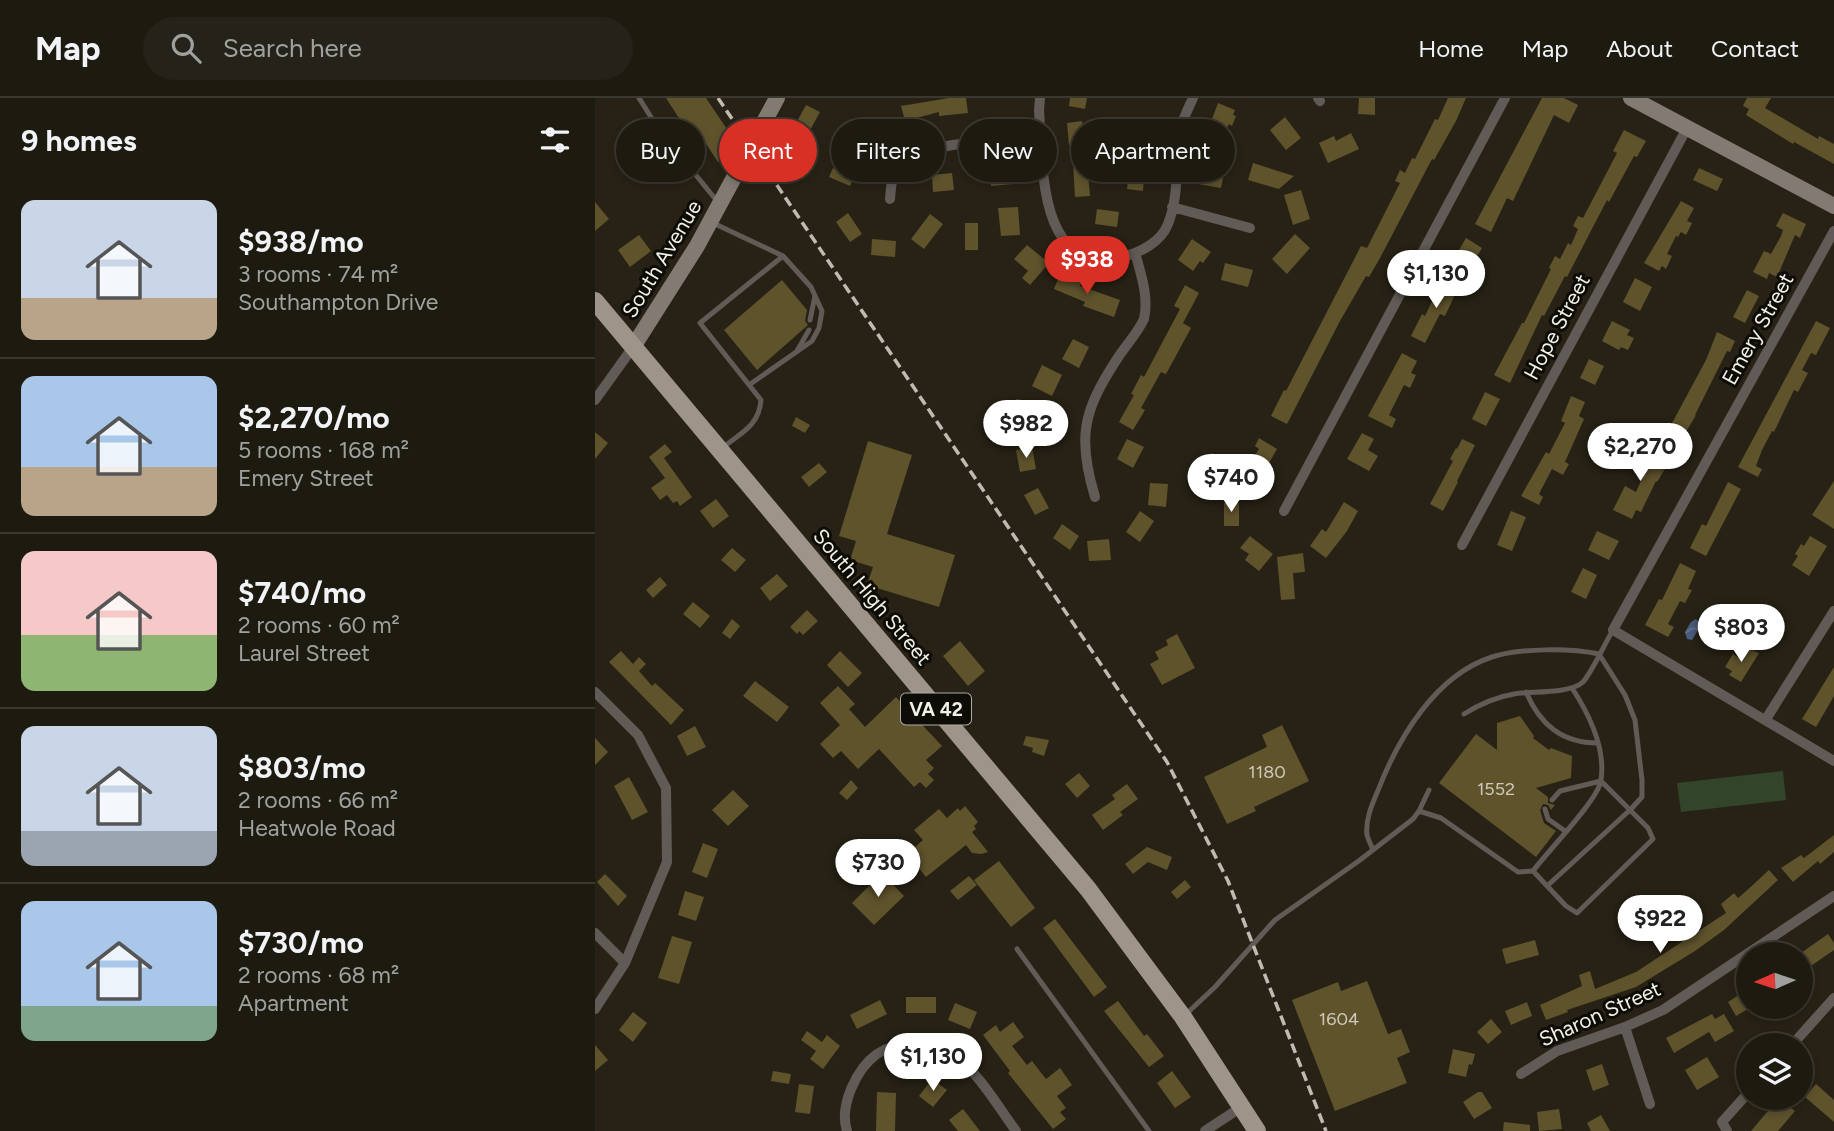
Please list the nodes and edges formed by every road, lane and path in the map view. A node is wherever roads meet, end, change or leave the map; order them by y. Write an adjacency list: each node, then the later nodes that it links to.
1 (639, 98): 12 (lane)
2 (777, 98): 12 (street, South Avenue)
3 (1040, 98): 7 (street)
4 (1193, 98): 14 (street)
5 (1506, 98): 30 (street)
6 (1631, 98): 8 (street)
7 (1040, 119)
8 (1687, 128): 13 (street); 31 (street, Hope Street)
9 (959, 146): 11 (street)
10 (1045, 182): 18 (street)
11 (890, 199)
12 (720, 205): 15 (street, South Avenue)
13 (1834, 206)
14 (1172, 207): 16 (street); 18 (street)
15 (710, 222): 19 (lane); 24 (street, South Avenue)
16 (1250, 228)
17 (1834, 231): 33 (street, Emery Street)
18 (1135, 253): 29 (street)
19 (783, 256): 20 (lane); 26 (lane)
20 (815, 295): 22 (lane); 25 (lane)
21 (595, 301): 24 (main road, South High Street / VA 42)
22 (810, 320)
23 (809, 330): 25 (lane)
24 (633, 347): 27 (street, South Avenue); 28 (main road, South High Street / VA 42)
25 (797, 351): 26 (lane)
26 (749, 385): 28 (lane)
27 (595, 400)
28 (719, 450): 58 (main road, South High Street / VA 42)
29 (1095, 497)
30 (1284, 512)
31 (1462, 545)
32 (1834, 611): 39 (street)
33 (1613, 630): 34 (lane); 39 (street)
34 (1599, 654): 35 (lane); 46 (lane); 49 (lane)
35 (1572, 688): 37 (lane); 40 (lane)
36 (595, 692): 55 (street)
37 (1526, 692): 38 (lane); 40 (lane)
38 (1464, 714)
39 (1766, 719): 41 (street)
40 (1598, 743): 42 (lane)
41 (1834, 761)
42 (1601, 781): 44 (lane); 46 (lane); 48 (lane)
43 (1429, 790): 47 (lane)
44 (1552, 800)
45 (1545, 809): 48 (lane)
46 (1632, 809): 51 (lane); 51 (lane)
47 (1419, 811): 49 (lane); 50 (lane)
48 (1565, 831): 50 (lane)
49 (1373, 850): 58 (lane)
50 (1533, 871): 51 (lane)
51 (1547, 886)
52 (1834, 896): 59 (street, Sharon Street)
53 (595, 933): 55 (street)
54 (1017, 949): 67 (lane)
55 (625, 963): 57 (street)
56 (1834, 998): 60 (street)
57 (595, 1010)
58 (1183, 1017): 63 (main road, South High Street / VA 42)
59 (1625, 1027): 61 (street, Sharon Street); 62 (street)
60 (1803, 1033)
61 (1521, 1074)
62 (1650, 1104)
63 (1243, 1106): 68 (street); 69 (main road, South High Street / VA 42)
64 (1736, 1106): 70 (street)
65 (847, 1131): 66 (street)
66 (1016, 1131)
67 (1149, 1131)
68 (1205, 1131)
69 (1257, 1131)
70 (1727, 1131)

